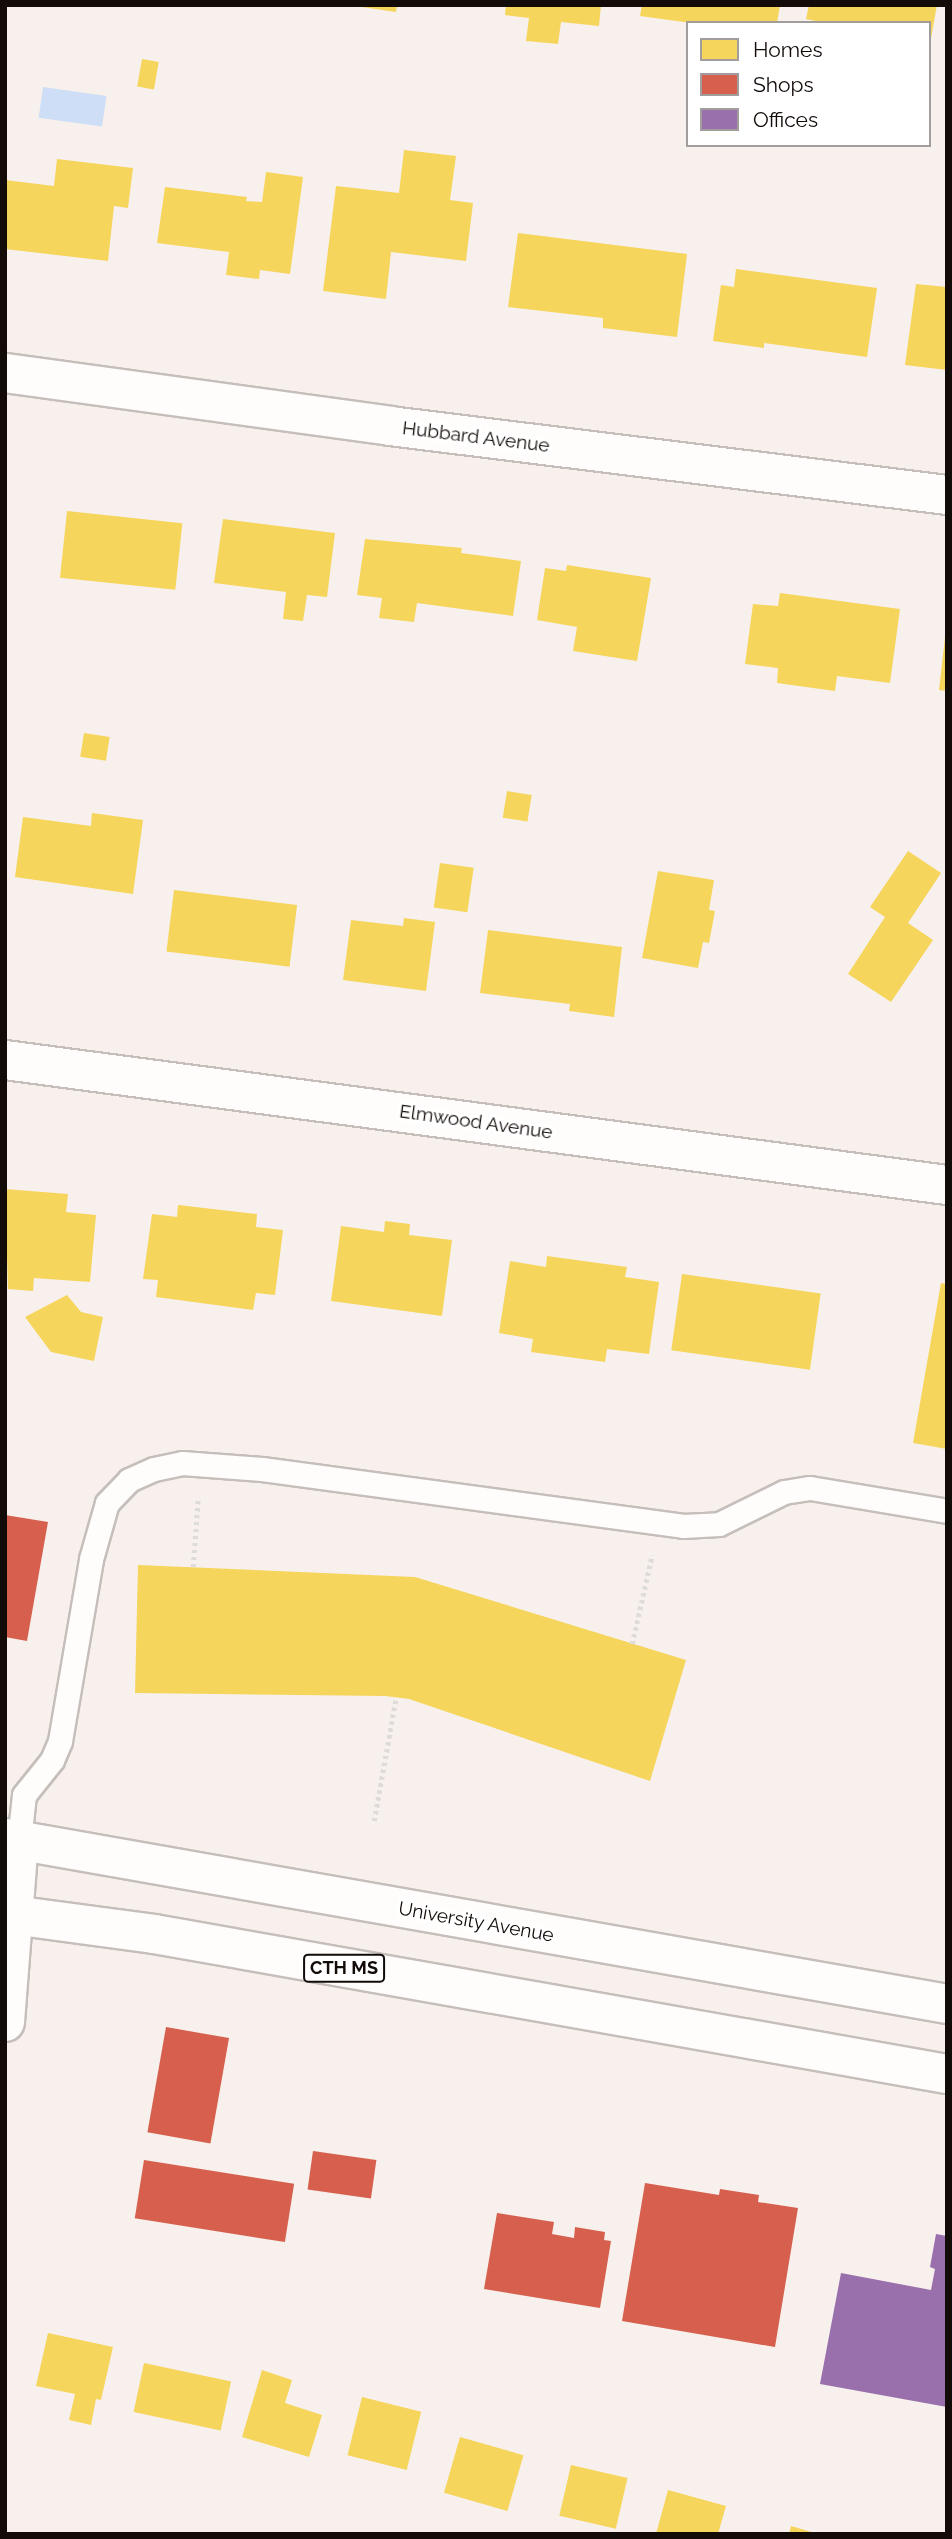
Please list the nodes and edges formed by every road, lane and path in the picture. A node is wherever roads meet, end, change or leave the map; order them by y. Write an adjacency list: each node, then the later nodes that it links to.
1 (5, 373): 2 (street, Hubbard Avenue)
2 (947, 495)
3 (5, 1060): 4 (street, Elmwood Avenue)
4 (947, 1185)
5 (200, 1464): 7 (lane); 8 (path); 12 (lane)
6 (947, 1511): 7 (lane)
7 (659, 1523): 9 (path)
8 (193, 1567)
9 (632, 1644)
10 (397, 1697): 11 (path)
11 (374, 1821)
12 (12, 1840): 13 (street); 14 (street, University Avenue)
13 (10, 1914): 15 (street); 16 (street, CTH MS)
14 (947, 2004)
15 (5, 2022)
16 (947, 2074)

